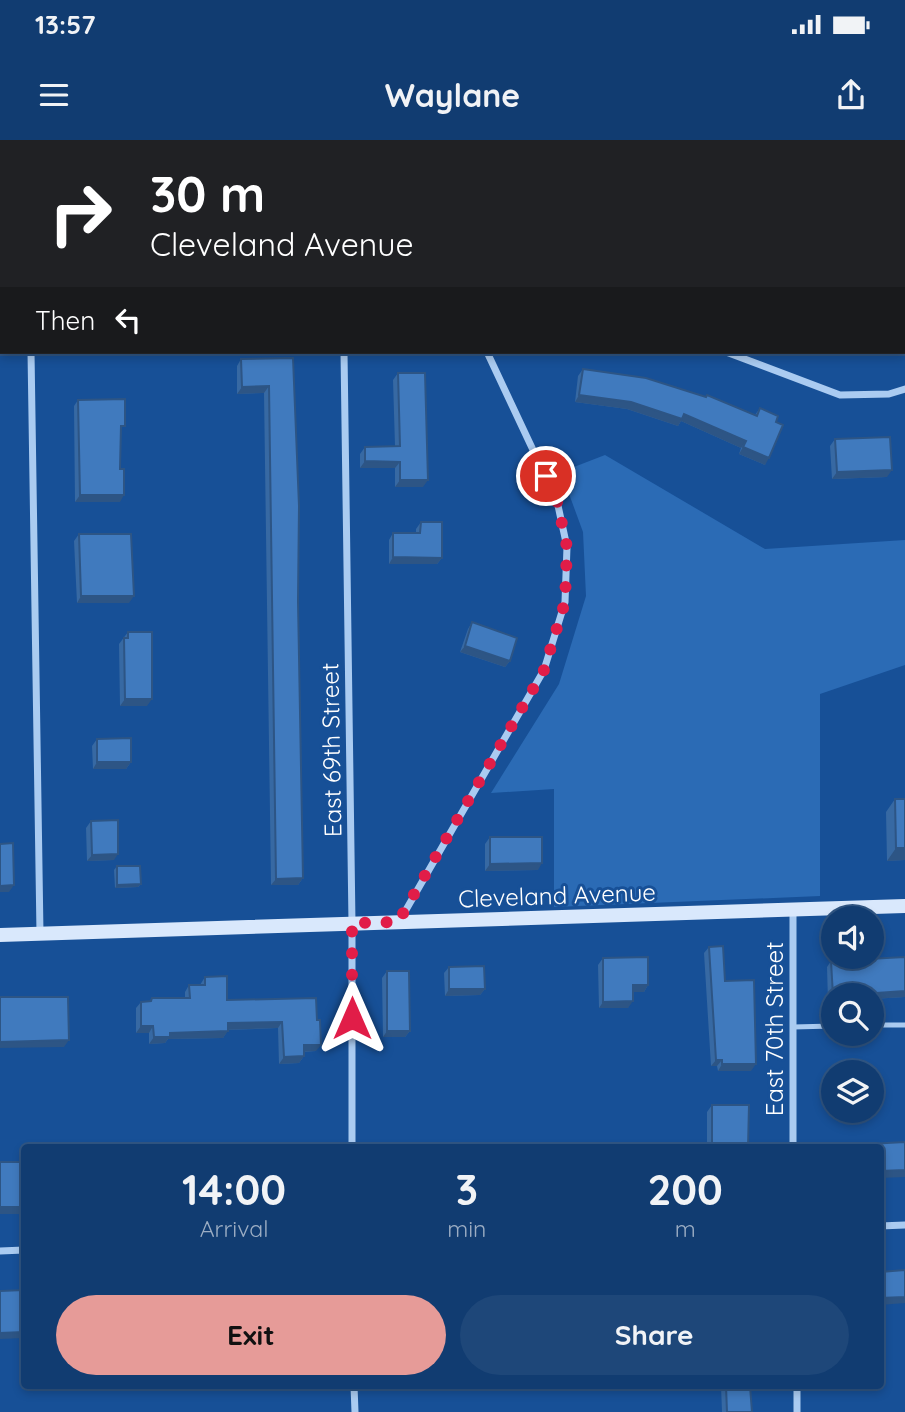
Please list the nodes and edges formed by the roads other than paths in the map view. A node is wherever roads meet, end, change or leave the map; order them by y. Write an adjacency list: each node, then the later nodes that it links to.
1 (31, 354): 10 (street)
2 (344, 354): 9 (street, East 69th Street)
3 (488, 354): 8 (street)
4 (731, 354): 5 (street)
5 (905, 389)
6 (905, 906): 7 (main road, Cleveland Avenue)
7 (793, 911): 8 (main road, Cleveland Avenue); 15 (street, East 70th Street)
8 (398, 922): 9 (main road, Cleveland Avenue)
9 (352, 923): 10 (main road, Cleveland Avenue); 16 (street, East 69th Street)
10 (40, 934): 11 (main road, Cleveland Avenue)
11 (0, 935)
12 (905, 1025): 14 (lane)
13 (821, 1026): 15 (lane)
14 (884, 1026)
15 (793, 1027): 17 (street, East 70th Street)
16 (352, 1144)
17 (793, 1144)
18 (905, 1225): 19 (street)
19 (884, 1226)
20 (21, 1250): 21 (street)
21 (0, 1251)
22 (354, 1389): 24 (street)
23 (797, 1389): 25 (street)
24 (355, 1412)
25 (797, 1412)

